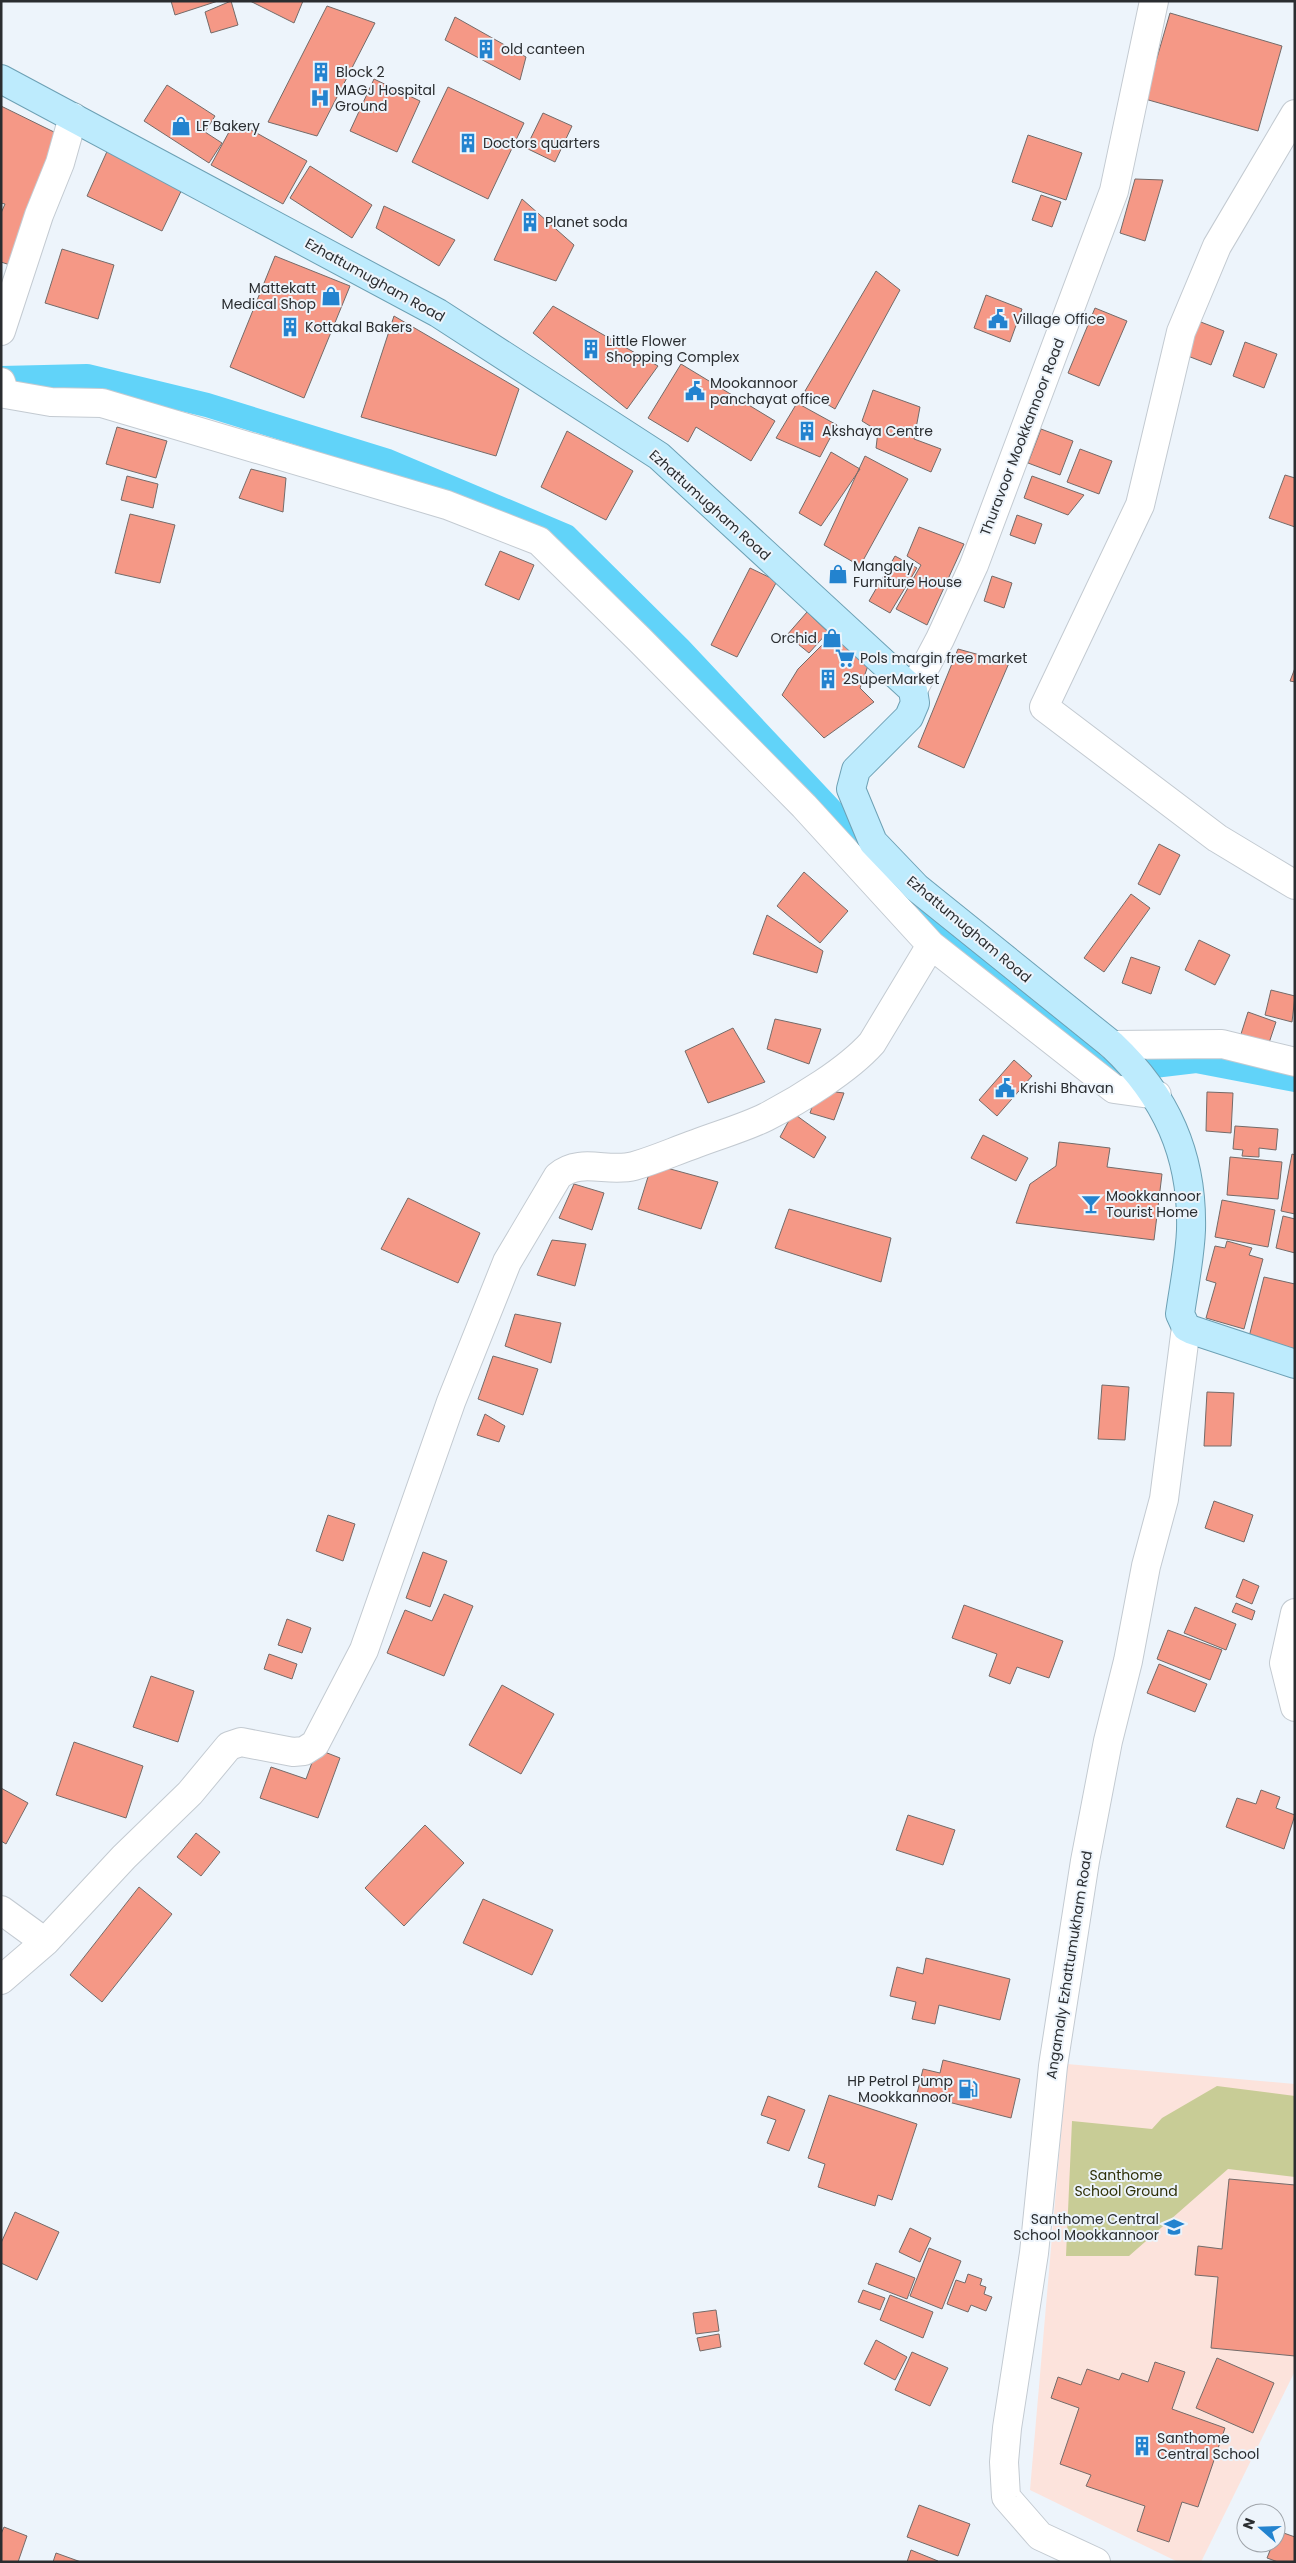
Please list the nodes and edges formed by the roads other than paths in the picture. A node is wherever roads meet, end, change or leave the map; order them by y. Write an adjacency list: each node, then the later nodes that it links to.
1 (1154, 1): 7 (street, Thuravoor Mookkannoor Road)
2 (1, 80): 4 (main road, Ezhattumugham Road)
3 (1295, 114): 8 (street)
4 (73, 117): 5 (street); 7 (main road, Ezhattumugham Road)
5 (1, 331)
6 (2, 389): 9 (street)
7 (912, 690): 10 (main road, Ezhattumugham Road)
8 (1295, 884)
9 (931, 945): 12 (street); 18 (street)
10 (1112, 1045): 11 (street); 12 (main road, Ezhattumugham Road)
11 (1295, 1062)
12 (1157, 1095): 13 (main road, Ezhattumugham Road)
13 (1186, 1327): 14 (main road); 20 (street, Angamaly Ezhattumukham Road)
14 (1295, 1364)
15 (1295, 1613): 16 (street)
16 (1295, 1707)
17 (1, 1910): 18 (street)
18 (45, 1942): 19 (street)
19 (1, 1980)
20 (1096, 2562)

